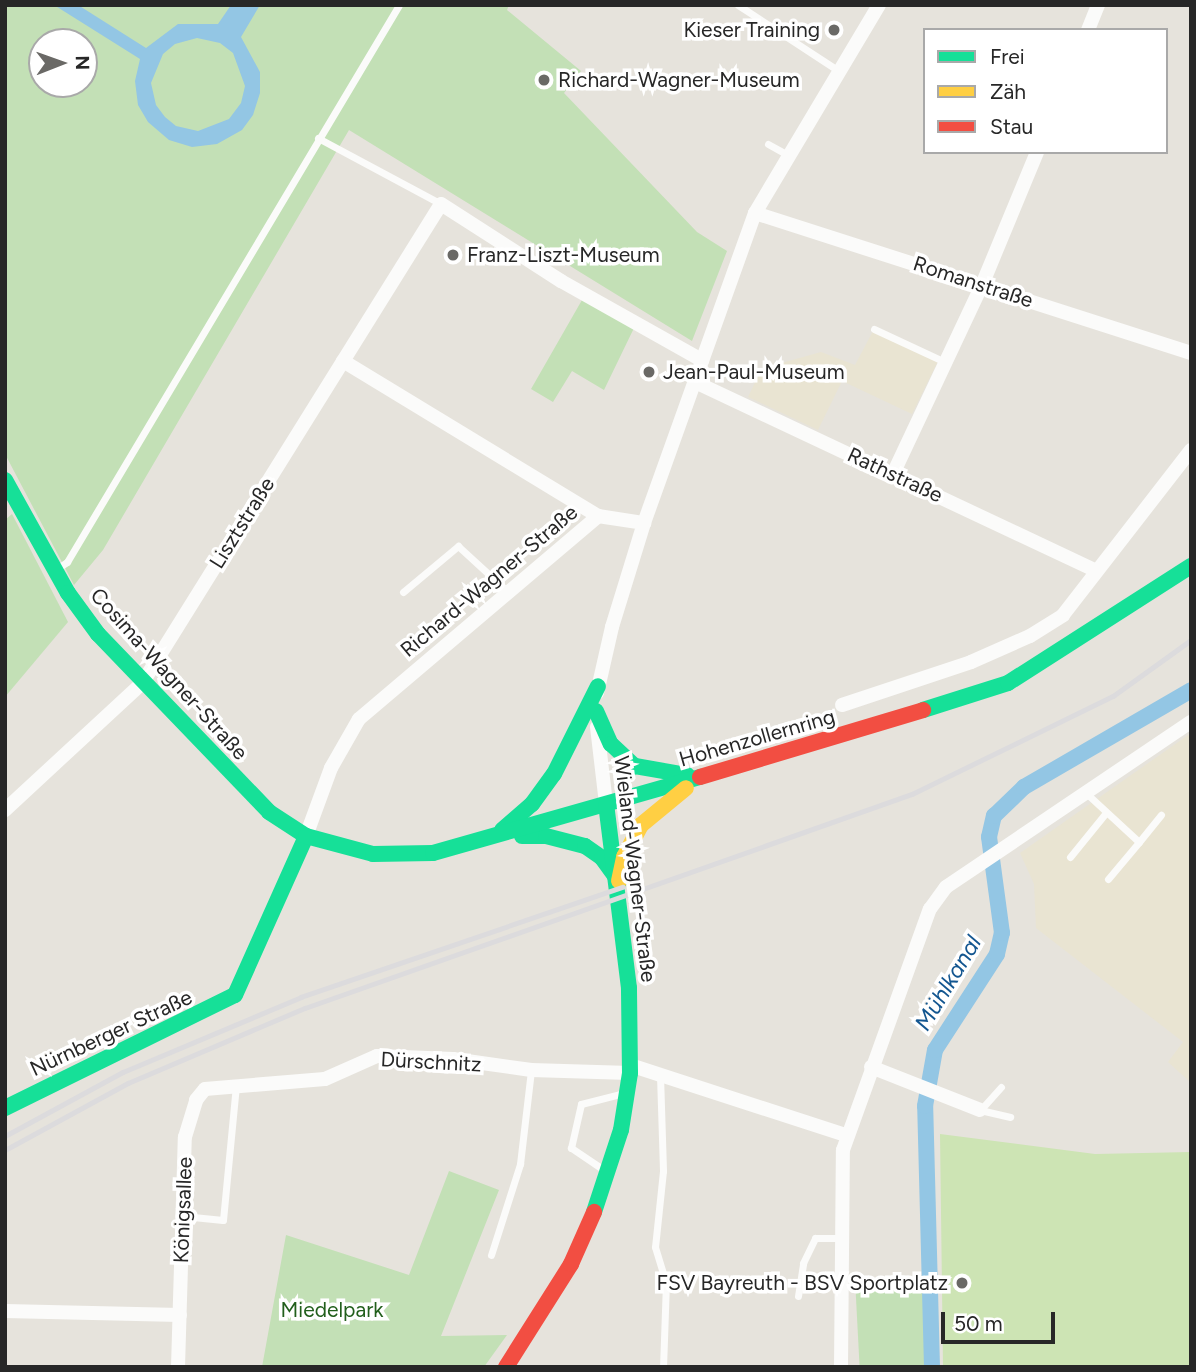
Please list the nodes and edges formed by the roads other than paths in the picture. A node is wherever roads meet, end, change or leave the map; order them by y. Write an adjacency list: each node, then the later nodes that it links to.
1 (399, 5): 7 (lane)
2 (738, 5): 6 (lane)
3 (879, 5): 6 (street)
4 (1098, 5): 5 (street)
5 (1089, 28)
6 (840, 72): 9 (street)
7 (318, 138): 11 (lane); 28 (lane)
8 (768, 144): 9 (lane)
9 (791, 149): 12 (street)
10 (1036, 154): 13 (street)
11 (441, 204): 16 (street); 17 (street, Lisztstraße)
12 (755, 213): 13 (street, Romanstraße); 16 (street)
13 (982, 285): 15 (street, Romanstraße); 18 (street)
14 (874, 329): 18 (lane)
15 (1191, 353)
16 (702, 360): 19 (street)
17 (343, 361): 24 (street); 31 (street, Lisztstraße)
18 (945, 362): 21 (street)
19 (695, 382): 21 (street, Rathstraße); 25 (street)
20 (1191, 450): 27 (street)
21 (893, 474): 27 (street, Rathstraße)
22 (5, 480): 23 (main road, Cosima-Wagner-Straße)
23 (11, 503): 28 (main road, Cosima-Wagner-Straße)
24 (598, 516): 25 (street, Richard-Wagner-Straße); 30 (street, Richard-Wagner-Straße)
25 (644, 523): 32 (street, Wieland-Wagner-Straße)
26 (1191, 566): 36 (main road, Hohenzollernring)
27 (1094, 570): 33 (street)
28 (54, 571): 31 (main road, Cosima-Wagner-Straße)
29 (403, 592): 30 (lane)
30 (508, 593): 42 (street, Richard-Wagner-Straße)
31 (144, 682): 39 (street, Lisztstraße); 42 (main road, Cosima-Wagner-Straße)
32 (598, 686): 34 (street, Wieland-Wagner-Straße); 43 (main road)
33 (842, 705)
34 (596, 710): 36 (main road); 38 (street, Wieland-Wagner-Straße)
35 (1191, 722): 37 (street)
36 (711, 774): 38 (main road, Hohenzollernring); 47 (main road)
37 (1085, 793): 40 (lane); 49 (street)
38 (606, 804): 43 (main road, Hohenzollernring); 47 (main road, Wieland-Wagner-Straße)
39 (5, 810)
40 (1105, 814): 44 (lane); 45 (lane)
41 (1161, 815): 44 (lane)
42 (306, 836): 43 (main road, Hohenzollernring); 48 (main road, Richard-Wagner-Straße)
43 (491, 838): 47 (main road)
44 (1139, 842): 46 (lane)
45 (1070, 857)
46 (1108, 879)
47 (619, 881): 50 (main road, Wieland-Wagner-Straße)
48 (235, 995): 56 (main road, Nürnberger Straße)
49 (871, 1067): 57 (street); 59 (street)
50 (630, 1069): 51 (street, Dürschnitz); 52 (street, Dürschnitz); 55 (main road, Wieland-Wagner-Straße)
51 (531, 1070): 53 (street, Dürschnitz); 63 (lane)
52 (660, 1074): 59 (street, Dürschnitz); 69 (lane)
53 (236, 1083): 61 (street, Königsallee); 61 (lane)
54 (1001, 1087): 57 (lane)
55 (628, 1092): 60 (main road, Wieland-Wagner-Straße); 60 (lane)
56 (5, 1108)
57 (980, 1110): 58 (lane)
58 (1010, 1117)
59 (846, 1135): 62 (street)
60 (609, 1173): 68 (main road, Wieland-Wagner-Straße)
61 (182, 1216): 66 (street, Königsallee)
62 (842, 1238): 64 (lane); 70 (street)
63 (491, 1255)
64 (798, 1296)
65 (5, 1311): 66 (street)
66 (180, 1315): 67 (street, Königsallee)
67 (178, 1367)
68 (506, 1367)
69 (663, 1367)
70 (841, 1367)

